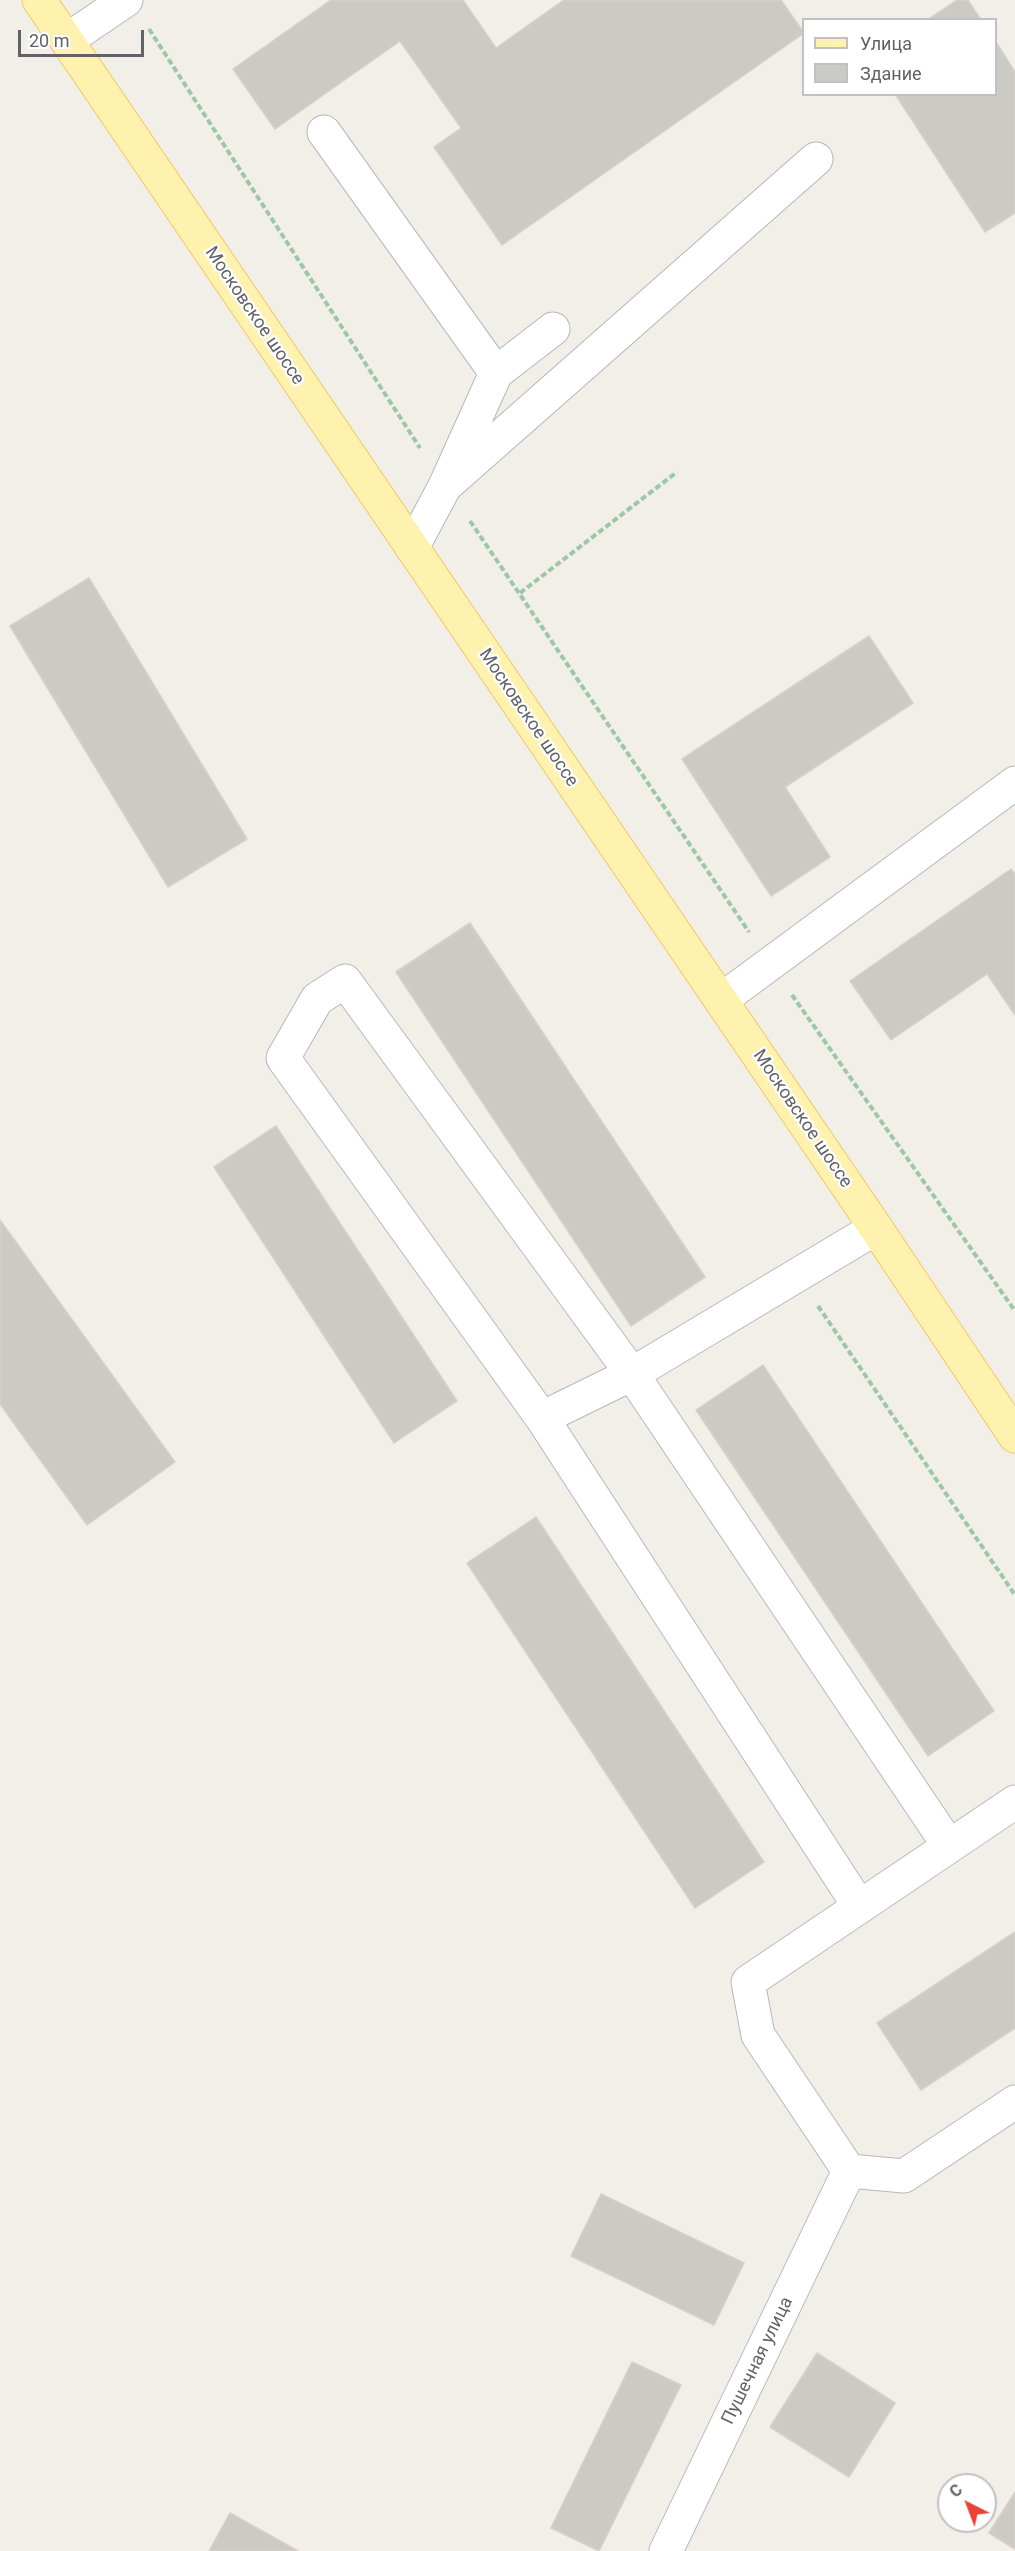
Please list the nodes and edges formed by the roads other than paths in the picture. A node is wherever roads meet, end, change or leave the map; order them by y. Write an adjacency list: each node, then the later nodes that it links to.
1 (39, 0): 3 (main road, Московское шоссе)
2 (134, 10): 3 (street)
3 (67, 40): 9 (main road, Московское шоссе)
4 (324, 132): 7 (street)
5 (816, 159): 8 (street)
6 (553, 329): 7 (street)
7 (496, 373): 8 (street)
8 (446, 486): 9 (street)
9 (412, 548): 11 (main road, Московское шоссе)
10 (1015, 783): 11 (street)
11 (721, 1000): 12 (main road, Московское шоссе)
12 (876, 1228): 13 (street); 15 (main road, Московское шоссе)
13 (632, 1374): 14 (street); 14 (street); 17 (street)
14 (542, 1418): 18 (street)
15 (1015, 1436)
16 (1015, 1802): 17 (street)
17 (949, 1846): 18 (street)
18 (859, 1906): 20 (street)
19 (1015, 2102): 20 (street)
20 (849, 2171): 21 (street, Пушечная улица)
21 (666, 2551)

